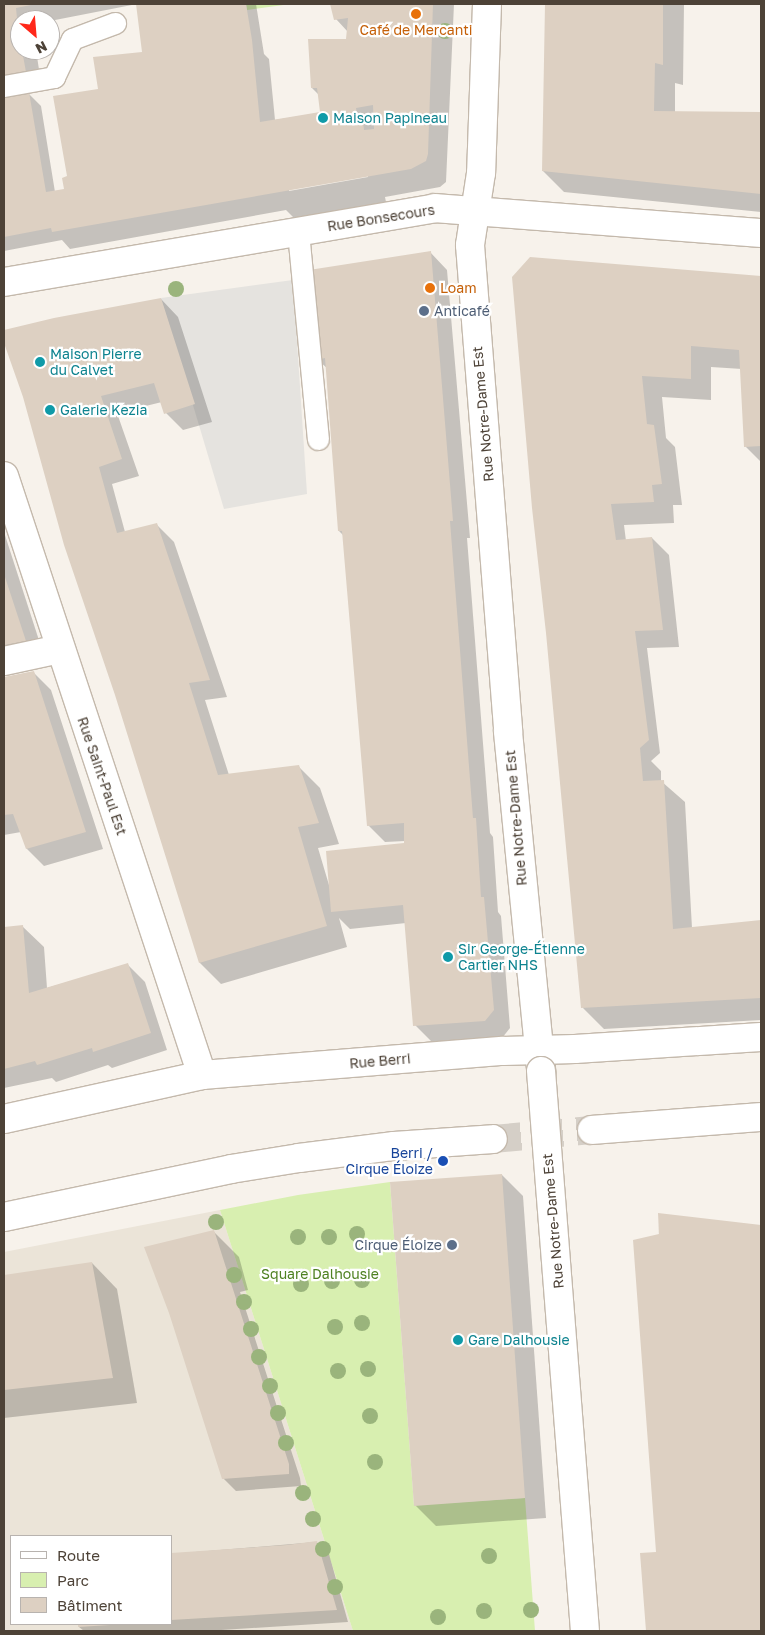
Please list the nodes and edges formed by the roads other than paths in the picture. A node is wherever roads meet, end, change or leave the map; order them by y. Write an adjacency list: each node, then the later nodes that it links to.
1 (487, 4): 4 (street, Rue Notre-Dame Est)
2 (115, 23): 3 (lane)
3 (4, 86)
4 (477, 212): 5 (street, Rue Bonsecours); 6 (street, Rue Bonsecours); 13 (street, Rue Notre-Dame Est)
5 (298, 232): 7 (street, Rue Bonsecours); 8 (lane)
6 (761, 233)
7 (4, 282)
8 (318, 439)
9 (4, 476): 10 (street, Rue Saint-Paul Est)
10 (60, 649): 11 (street); 14 (street, Rue Saint-Paul Est)
11 (4, 660)
12 (761, 1037): 13 (street, Rue Berri)
13 (540, 1060): 14 (street, Rue Berri); 20 (street, Rue Notre-Dame Est, bridge)
14 (202, 1075): 16 (street, Rue Berri)
15 (761, 1117): 17 (street)
16 (4, 1119)
17 (592, 1130)
18 (493, 1139): 19 (street)
19 (4, 1217)
20 (585, 1631)

